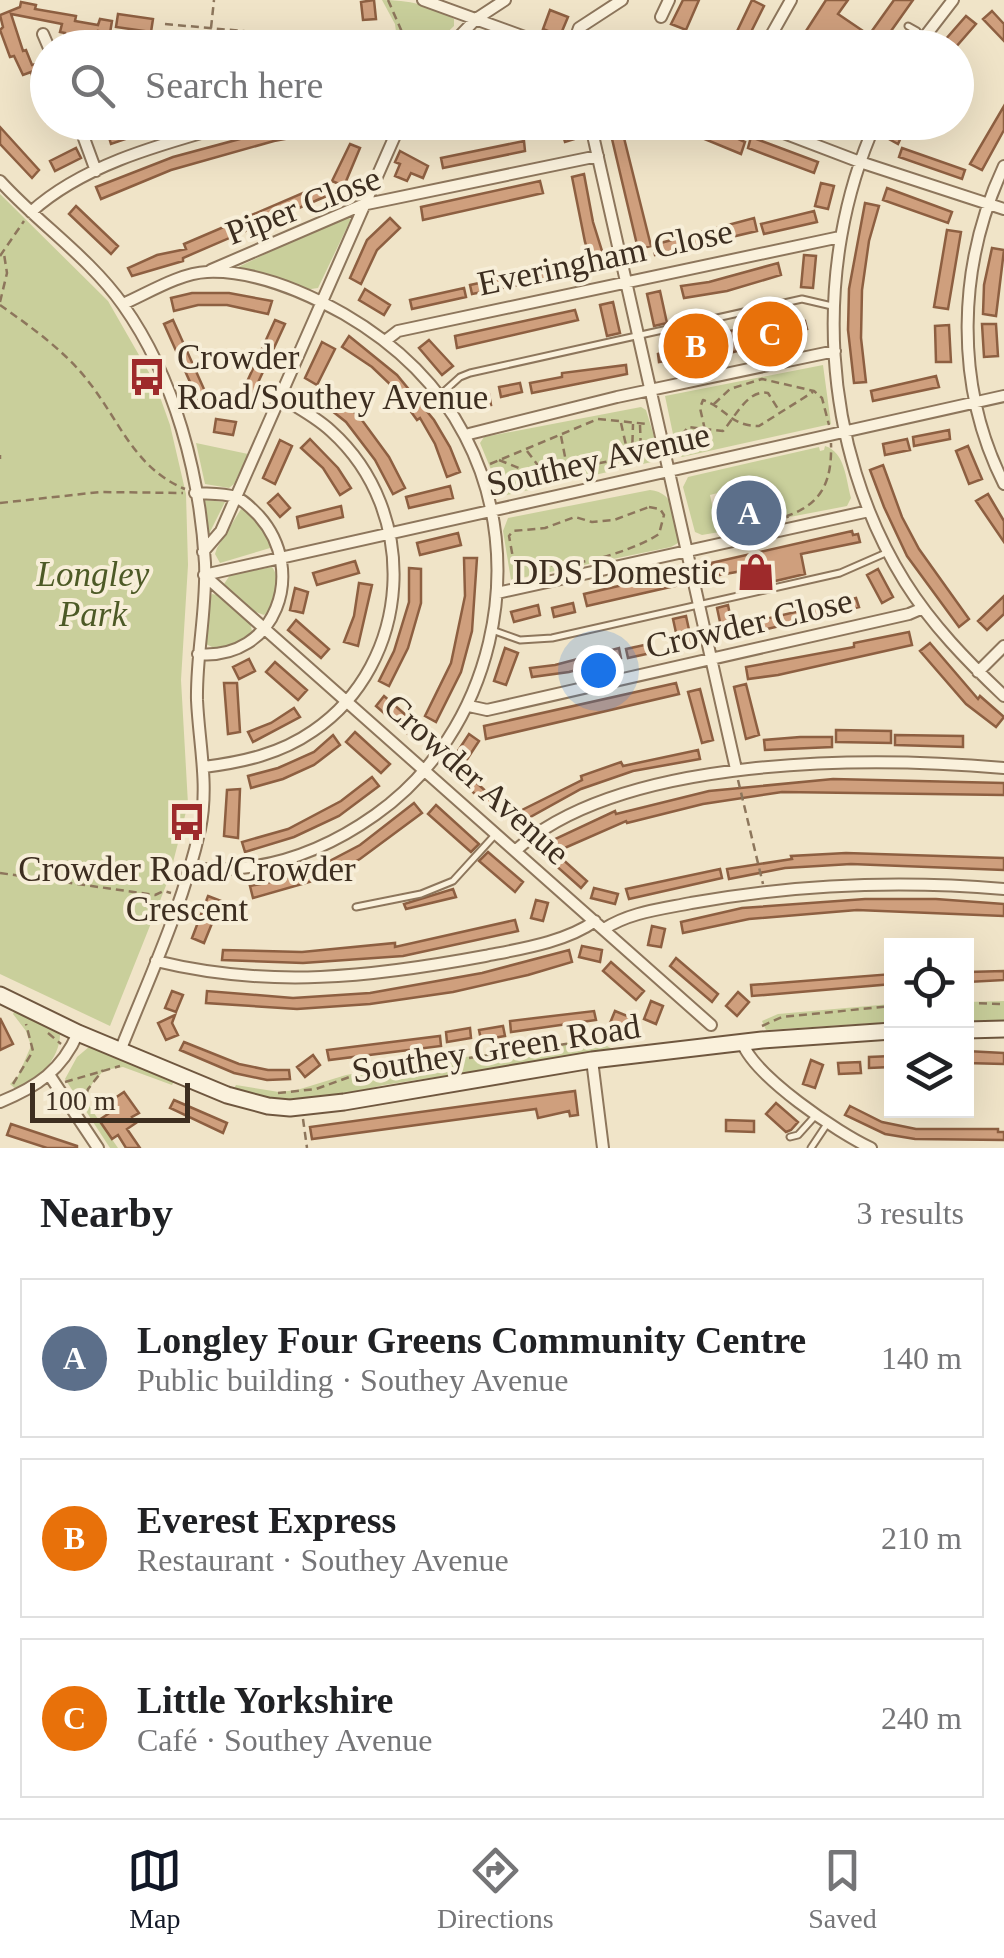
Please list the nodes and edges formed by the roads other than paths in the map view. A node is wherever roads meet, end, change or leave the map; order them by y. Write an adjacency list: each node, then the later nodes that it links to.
1 (423, 0): 8 (street)
2 (505, 0): 8 (street)
3 (622, 0): 12 (street)
4 (668, 0): 7 (street)
5 (791, 0): 13 (street)
6 (953, 0): 15 (street)
7 (661, 16)
8 (476, 19): 10 (street); 11 (street)
9 (908, 26): 14 (lane)
10 (465, 30)
11 (506, 30)
12 (578, 30)
13 (774, 30)
14 (915, 30)
15 (929, 30)
16 (85, 140): 25 (street)
17 (187, 140): 25 (street)
18 (392, 140): 28 (street)
19 (594, 140): 22 (street)
20 (802, 140): 23 (street)
21 (869, 140): 23 (street)
22 (598, 156): 28 (street, Piper Close); 33 (street)
23 (860, 162): 27 (street); 31 (street)
24 (1004, 166): 27 (street)
25 (96, 171): 30 (street)
26 (0, 181): 30 (street)
27 (988, 203): 29 (street); 44 (street)
28 (362, 205): 32 (street, Piper Close); 34 (street)
29 (1004, 209)
30 (31, 212): 35 (street)
31 (840, 237): 33 (street, Everingham Close); 36 (street)
32 (205, 272): 34 (street); 35 (street, Piper Close)
33 (626, 281): 37 (street); 38 (street, Everingham Close)
34 (321, 302): 38 (street); 43 (street)
35 (123, 304): 49 (street)
36 (832, 306): 37 (lane); 39 (street)
37 (638, 335): 40 (street); 41 (lane)
38 (385, 340): 41 (street)
39 (835, 350): 40 (street, Southey Avenue); 45 (street)
40 (650, 390): 46 (street, Southey Avenue); 47 (street)
41 (439, 396): 46 (street)
42 (1004, 396): 44 (street, Southey Avenue)
43 (280, 397): 50 (street); 53 (street)
44 (974, 402): 45 (street, Southey Avenue); 48 (street)
45 (846, 432): 47 (street, Southey Avenue); 51 (street)
46 (465, 435): 52 (street)
47 (668, 470): 52 (street, Southey Avenue); 54 (street)
48 (1004, 484)
49 (195, 493): 50 (street); 55 (street)
50 (236, 497): 55 (street); 57 (street)
51 (869, 511): 54 (street); 56 (street)
52 (491, 512): 53 (street, Southey Avenue); 59 (street)
53 (389, 534): 57 (street, Southey Avenue); 69 (street)
54 (687, 551): 59 (street); 60 (street)
55 (203, 552): 58 (street)
56 (888, 552): 60 (lane); 61 (street)
57 (281, 557): 58 (street, Southey Avenue); 62 (street)
58 (204, 575): 62 (street, Crowder Avenue); 65 (street)
59 (497, 593): 63 (street)
60 (699, 606): 63 (lane); 66 (street)
61 (923, 608): 66 (street, Crowder Close); 67 (street)
62 (264, 627): 65 (street); 69 (street, Crowder Avenue)
63 (492, 630): 70 (street)
64 (1004, 646): 67 (street)
65 (198, 654): 71 (street)
66 (711, 660): 70 (street, Crowder Close); 72 (street)
67 (978, 672): 68 (street)
68 (1004, 696)
69 (348, 701): 71 (street); 74 (street, Crowder Avenue)
70 (469, 706): 74 (street)
71 (204, 766): 77 (street)
72 (736, 768): 73 (street); 76 (street)
73 (1004, 768)
74 (426, 771): 75 (street, Crowder Avenue); 77 (street)
75 (496, 833): 76 (street, Crowder Avenue); 79 (lane)
76 (515, 851): 80 (street, Crowder Avenue)
77 (190, 868): 81 (street)
78 (1004, 889): 80 (street)
79 (356, 907)
80 (600, 925): 81 (street); 83 (street, Crowder Avenue)
81 (156, 961): 89 (street)
82 (0, 995): 87 (street, Southey Green Road)
83 (711, 1025)
84 (974, 1030): 85 (street)
85 (1004, 1030)
86 (884, 1032): 88 (street, Southey Green Road)
87 (78, 1033): 89 (street, Southey Green Road); 91 (street)
88 (742, 1042): 90 (street, Southey Green Road); 93 (street)
89 (120, 1051): 90 (street, Southey Green Road)
90 (592, 1060): 97 (street)
91 (54, 1080): 92 (street); 96 (street)
92 (5, 1100)
93 (816, 1115): 94 (street); 95 (lane)
94 (827, 1124): 98 (lane); 99 (street)
95 (790, 1137)
96 (95, 1147)
97 (604, 1148)
98 (811, 1148)
99 (872, 1148)

